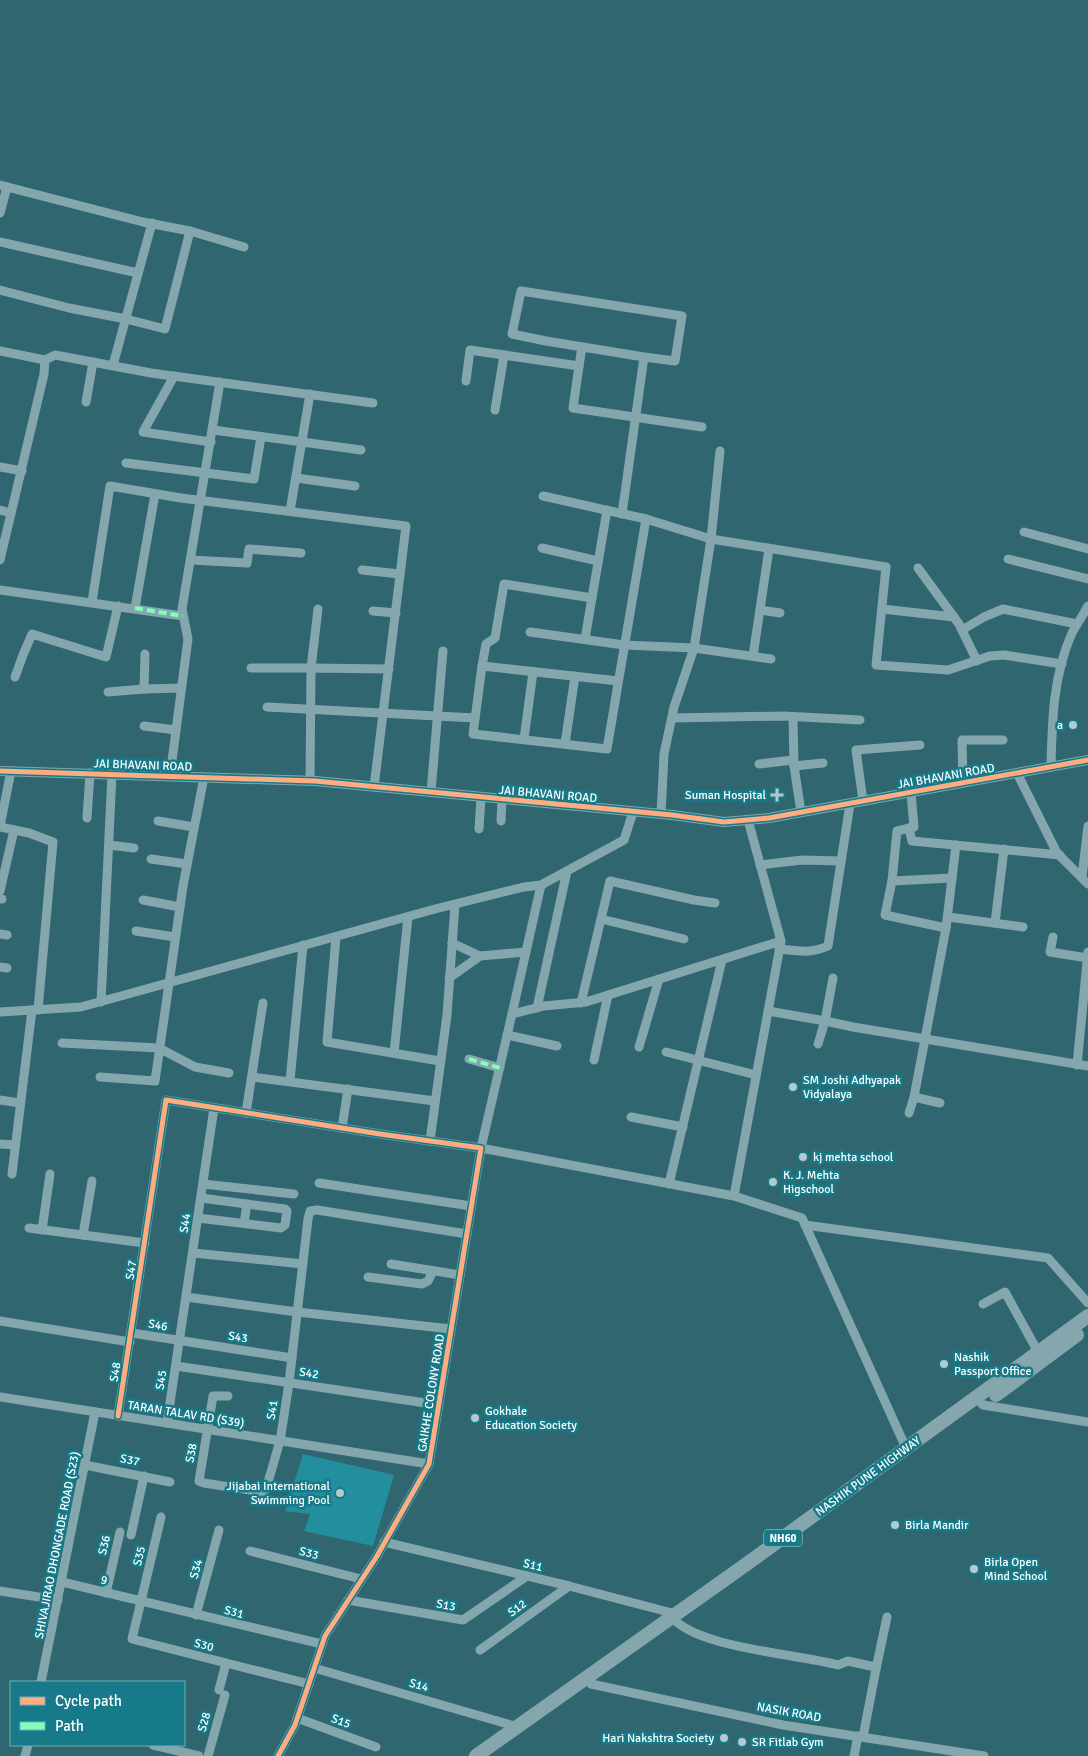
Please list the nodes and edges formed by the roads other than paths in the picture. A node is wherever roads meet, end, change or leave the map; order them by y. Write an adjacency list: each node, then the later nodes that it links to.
1 (4, 186): 2 (street); 3 (street)
2 (0, 213)
3 (152, 223): 4 (street); 7 (street)
4 (190, 230): 6 (street); 9 (street)
5 (0, 242): 7 (street)
6 (244, 247)
7 (138, 273): 9 (street)
8 (0, 290): 9 (street)
9 (126, 319): 16 (street)
10 (582, 347): 13 (street); 13 (street); 17 (street)
11 (0, 351): 14 (street)
12 (504, 355): 17 (street); 19 (street); 24 (street)
13 (644, 357): 25 (street)
14 (45, 360): 15 (street); 35 (street)
15 (93, 362): 16 (street); 22 (street)
16 (113, 365): 18 (street)
17 (579, 366): 25 (street)
18 (174, 376): 20 (street); 29 (street)
19 (466, 381)
20 (220, 382): 21 (street); 27 (street)
21 (310, 394): 23 (street); 30 (street)
22 (86, 402)
23 (373, 403)
24 (495, 410)
25 (635, 417): 26 (street); 46 (street)
26 (702, 427)
27 (213, 430): 28 (street); 29 (street)
28 (261, 437): 30 (street); 36 (street)
29 (211, 442): 36 (street)
30 (302, 443): 31 (street); 37 (street)
31 (361, 450)
32 (720, 451): 49 (street)
33 (126, 463): 36 (street)
34 (0, 467): 35 (street)
35 (22, 471): 45 (street)
36 (206, 472): 41 (street)
37 (296, 478): 38 (street); 44 (street)
38 (354, 486)
39 (155, 494): 41 (street); 64 (street); 67 (street)
40 (543, 496): 43 (street)
41 (201, 500): 44 (street); 56 (street)
42 (0, 510): 45 (street)
43 (607, 510): 46 (street); 57 (street)
44 (290, 511): 60 (street)
45 (11, 513): 55 (street)
46 (622, 514): 47 (street)
47 (646, 519): 49 (street); 80 (street)
48 (1024, 532): 52 (street)
49 (710, 539): 51 (street); 81 (street)
50 (542, 548): 57 (street)
51 (769, 549): 68 (street); 70 (street)
52 (1088, 549)
53 (301, 553): 56 (street)
54 (1008, 559): 61 (street)
55 (0, 560)
56 (190, 560): 74 (street)
57 (598, 561): 63 (street)
58 (918, 568): 75 (street)
59 (362, 570): 60 (street)
60 (400, 574): 72 (street)
61 (1088, 579)
62 (0, 590): 64 (street)
63 (592, 598): 79 (street); 88 (street)
64 (92, 602): 65 (street)
65 (118, 606): 67 (street); 94 (street)
66 (1088, 606): 76 (street)
67 (135, 608): 74 (street)
68 (882, 608): 75 (street); 86 (street)
69 (318, 609): 90 (street)
70 (760, 610): 73 (street); 84 (street)
71 (372, 611): 72 (street)
72 (396, 613): 91 (street)
73 (780, 613)
74 (183, 616): 97 (street)
75 (954, 617): 77 (street)
76 (1077, 624): 77 (street); 87 (street)
77 (962, 630): 86 (street)
78 (530, 632): 79 (street)
79 (585, 640): 80 (street)
80 (624, 645): 81 (street); 95 (street)
81 (694, 648): 84 (street); 105 (street)
82 (443, 651): 102 (street)
83 (145, 654): 96 (street)
84 (753, 656): 85 (street)
85 (771, 659)
86 (977, 661): 87 (street)
87 (1062, 664): 117 (street)
88 (482, 666): 92 (street); 104 (street)
89 (251, 668): 90 (street)
90 (311, 668): 91 (street); 100 (street)
91 (388, 670): 101 (street)
92 (533, 672): 93 (street); 109 (street)
93 (575, 676): 95 (street); 111 (street)
94 (15, 677)
95 (618, 681): 111 (street)
96 (144, 688): 97 (street); 98 (street)
97 (182, 688): 108 (street)
98 (108, 692)
99 (267, 707): 100 (street)
100 (310, 709): 101 (street); 125 (street)
101 (383, 713): 102 (street); 127 (street)
102 (437, 716): 104 (street); 128 (street)
103 (793, 717): 105 (street); 106 (street); 114 (street)
104 (475, 718): 109 (street)
105 (672, 718): 136 (street)
106 (860, 720)
107 (144, 726): 108 (street)
108 (176, 730): 123 (street)
109 (524, 739): 111 (street)
110 (1003, 740): 126 (street)
111 (565, 744)
112 (920, 745): 132 (street)
113 (1088, 760): 117 (street, JAI BHAVANI ROAD)
114 (794, 763): 115 (street); 116 (street); 135 (street)
115 (823, 763)
116 (759, 764)
117 (1051, 767): 120 (street, JAI BHAVANI ROAD)
118 (11, 771): 119 (street, JAI BHAVANI ROAD); 121 (street, JAI BHAVANI ROAD); 141 (street)
119 (0, 772)
120 (1017, 773): 126 (street, JAI BHAVANI ROAD); 151 (street)
121 (90, 774): 122 (street, JAI BHAVANI ROAD); 137 (street)
122 (112, 774): 123 (street, JAI BHAVANI ROAD); 148 (street)
123 (170, 776): 124 (street, JAI BHAVANI ROAD)
124 (204, 777): 125 (street, JAI BHAVANI ROAD); 143 (street)
125 (310, 780): 127 (street, JAI BHAVANI ROAD)
126 (963, 783): 129 (street, JAI BHAVANI ROAD)
127 (374, 787): 128 (street, JAI BHAVANI ROAD)
128 (431, 792): 130 (street, JAI BHAVANI ROAD)
129 (911, 792): 132 (street, JAI BHAVANI ROAD); 144 (street)
130 (481, 798): 131 (street, JAI BHAVANI ROAD); 145 (street)
131 (502, 800): 134 (street, JAI BHAVANI ROAD); 140 (street)
132 (863, 801): 133 (street, JAI BHAVANI ROAD)
133 (850, 804): 135 (street, JAI BHAVANI ROAD); 153 (street)
134 (633, 812): 136 (street, JAI BHAVANI ROAD); 156 (street)
135 (801, 812): 138 (street, JAI BHAVANI ROAD)
136 (660, 814): 138 (street, JAI BHAVANI ROAD)
137 (87, 818)
138 (748, 820): 155 (street)
139 (158, 821): 143 (street)
140 (501, 821)
141 (0, 826): 146 (street)
142 (1088, 826): 159 (street)
143 (194, 827): 154 (street)
144 (909, 828): 147 (street); 158 (street)
145 (479, 829)
146 (14, 830): 161 (street); 194 (street)
147 (956, 844): 150 (street); 157 (street)
148 (109, 845): 149 (street); 190 (street)
149 (134, 848)
150 (1004, 849): 151 (street); 169 (street)
151 (1060, 856): 159 (street)
152 (151, 860): 154 (street)
153 (841, 861): 155 (street); 179 (street)
154 (187, 864): 165 (street)
155 (760, 865): 179 (street)
156 (567, 871): 160 (street); 193 (street)
157 (952, 878): 158 (street); 167 (street)
158 (892, 881): 171 (street)
159 (1085, 881)
160 (541, 885): 164 (street); 180 (street, GAIKHE COLONY ROAD)
161 (1, 897)
162 (143, 900): 165 (street)
163 (715, 903): 168 (street)
164 (455, 905): 166 (street); 177 (street)
165 (180, 907): 173 (street)
166 (408, 917): 174 (street); 207 (street)
167 (948, 917): 169 (street); 171 (street)
168 (601, 919): 176 (street); 192 (street)
169 (995, 924): 170 (street)
170 (1023, 927)
171 (946, 928): 200 (street)
172 (136, 931): 173 (street)
173 (175, 937): 188 (street)
174 (336, 937): 178 (street); 207 (street)
175 (1053, 937): 183 (street)
176 (684, 938)
177 (452, 943): 182 (street); 185 (street)
178 (304, 945): 188 (street); 219 (street)
179 (780, 945): 184 (street); 196 (street)
180 (526, 952): 182 (street); 197 (street, GAIKHE COLONY ROAD)
181 (1088, 952): 183 (street)
182 (480, 956): 185 (street)
183 (1088, 958): 212 (street)
184 (722, 960): 187 (street); 210 (street)
185 (449, 978): 211 (street)
186 (834, 978): 198 (street)
187 (659, 980): 189 (street); 204 (street)
188 (168, 983): 190 (street); 205 (street)
189 (608, 996): 192 (street); 209 (street)
190 (101, 1002): 194 (street)
191 (263, 1003): 218 (street)
192 (581, 1003): 193 (street)
193 (537, 1008): 197 (street)
194 (35, 1010): 195 (street); 224 (street)
195 (0, 1012)
196 (768, 1012): 198 (street); 216 (street)
197 (512, 1014): 199 (street, GAIKHE COLONY ROAD)
198 (825, 1021): 200 (street); 202 (street)
199 (507, 1035): 203 (street); 214 (street, GAIKHE COLONY ROAD)
200 (926, 1039): 212 (street); 221 (street)
201 (62, 1043): 205 (street)
202 (818, 1044)
203 (557, 1046)
204 (639, 1047)
205 (159, 1048): 215 (street); 217 (street)
206 (666, 1052): 210 (street)
207 (394, 1053): 211 (street)
208 (469, 1059): 214 (street)
209 (594, 1060)
210 (698, 1060): 216 (street); 230 (street)
211 (440, 1061): 223 (street)
212 (1077, 1065): 213 (street)
213 (1088, 1066)
214 (500, 1068): 235 (street, GAIKHE COLONY ROAD)
215 (229, 1073)
216 (756, 1075): 243 (street)
217 (100, 1077)
218 (252, 1077): 219 (street); 227 (street)
219 (290, 1081): 220 (street)
220 (348, 1089): 223 (street); 231 (street)
221 (914, 1097): 225 (street); 228 (street)
222 (0, 1100): 224 (street)
223 (435, 1101): 232 (street)
224 (20, 1103): 234 (street)
225 (940, 1103)
226 (214, 1108): 227 (street); 240 (street, S44); 254 (street, S47)
227 (246, 1113): 231 (street)
228 (910, 1114)
229 (631, 1117): 230 (street)
230 (683, 1127): 241 (street)
231 (342, 1128): 232 (street)
232 (430, 1141): 235 (street)
233 (0, 1144): 234 (street)
234 (15, 1145): 236 (street)
235 (481, 1148): 241 (street); 246 (street, GAIKHE COLONY ROAD)
236 (12, 1174)
237 (50, 1174): 251 (street)
238 (92, 1181): 253 (street)
239 (319, 1183): 246 (street)
240 (203, 1184): 242 (street); 244 (street, S44)
241 (669, 1184): 243 (street)
242 (294, 1194)
243 (734, 1196): 249 (street)
244 (203, 1198): 245 (street); 247 (street, S44)
245 (247, 1204): 248 (street); 248 (street)
246 (472, 1206): 252 (street, GAIKHE COLONY ROAD)
247 (201, 1218): 248 (street); 255 (street, S44)
248 (244, 1223)
249 (805, 1225): 262 (street); 285 (street)
250 (29, 1228): 251 (street)
251 (42, 1230): 253 (street)
252 (467, 1234): 256 (street, S41); 259 (street, GAIKHE COLONY ROAD)
253 (83, 1235): 254 (street)
254 (145, 1243): 269 (street, S47)
255 (193, 1252): 256 (street); 261 (street, S44)
256 (303, 1264): 264 (street, S41)
257 (391, 1264): 258 (street)
258 (433, 1271): 259 (street); 260 (street)
259 (460, 1275): 268 (street, GAIKHE COLONY ROAD)
260 (368, 1277)
261 (186, 1297): 264 (street); 270 (street, S44)
262 (1088, 1303)
263 (983, 1304): 271 (street)
264 (297, 1312): 268 (street); 272 (street, S41)
265 (1088, 1316): 271 (highway, NASHIK PUNE HIGHWAY / NH60)
266 (0, 1321): 269 (street, S46)
267 (1088, 1328): 277 (highway, NASHIK PUNE HIGHWAY / NH60)
268 (451, 1329): 278 (street, GAIKHE COLONY ROAD)
269 (131, 1337): 270 (street, S46); 280 (street, S48)
270 (180, 1341): 272 (street, S43); 273 (street, S45)
271 (1038, 1352): 277 (highway, NASHIK PUNE HIGHWAY / NH60)
272 (292, 1358): 274 (street, S41)
273 (176, 1366): 274 (street, S42); 282 (street, S45)
274 (289, 1383): 278 (street, S42); 284 (street, S41)
275 (228, 1396): 283 (street)
276 (0, 1397): 279 (street, TARAN TALAV RD (S39))
277 (980, 1401): 281 (street); 285 (highway, NASHIK PUNE HIGHWAY / NH60); 307 (highway, NASHIK PUNE HIGHWAY / NH60)
278 (439, 1404): 287 (street, GAIKHE COLONY ROAD)
279 (95, 1412): 280 (street, TARAN TALAV RD (S39)); 286 (street, SHIVAJIRAO DHONGADE ROAD (S23))
280 (118, 1416): 282 (street, TARAN TALAV RD (S39))
281 (1088, 1422)
282 (167, 1423): 283 (street, TARAN TALAV RD (S39))
283 (208, 1430): 284 (street, TARAN TALAV RD (S39)); 284 (street, S38)
284 (280, 1441): 287 (street, TARAN TALAV RD (S39))
285 (906, 1448): 307 (highway, NASHIK PUNE HIGHWAY / NH60)
286 (85, 1464): 288 (street, S37); 298 (street, SHIVAJIRAO DHONGADE ROAD (S23))
287 (429, 1464): 294 (street, GAIKHE COLONY ROAD)
288 (144, 1476): 289 (street, S37); 293 (street)
289 (170, 1482)
290 (162, 1517): 304 (street, S35)
291 (219, 1530): 305 (street, S34)
292 (120, 1532): 301 (street, S36)
293 (131, 1535)
294 (384, 1542): 296 (street, S11); 297 (street, GAIKHE COLONY ROAD)
295 (250, 1551): 297 (street, S33)
296 (527, 1576): 299 (street, S11); 303 (street, S13)
297 (361, 1579): 303 (street, GAIKHE COLONY ROAD)
298 (62, 1582): 301 (street, 9); 302 (street, SHIVAJIRAO DHONGADE ROAD (S23))
299 (569, 1586): 307 (street, S11); 309 (street, S12)
300 (0, 1591): 302 (street)
301 (106, 1593): 304 (street, 9)
302 (58, 1600): 313 (street, SHIVAJIRAO DHONGADE ROAD (S23))
303 (348, 1600): 308 (street, GAIKHE COLONY ROAD)
304 (141, 1602): 305 (street, S31); 310 (street, S30)
305 (196, 1615): 308 (street, S31)
306 (887, 1617): 312 (street)
307 (675, 1618): 312 (street, S11); 315 (highway, NASHIK PUNE HIGHWAY / NH60); 317 (highway, NASHIK PUNE HIGHWAY / NH60)
308 (322, 1644): 311 (street, GAIKHE COLONY ROAD)
309 (480, 1650)
310 (226, 1663): 314 (street, S30); 323 (street, S28)
311 (314, 1668): 314 (street, GAIKHE COLONY ROAD); 317 (street, S14)
312 (876, 1669): 318 (street)
313 (42, 1681)
314 (309, 1684): 316 (street, GAIKHE COLONY ROAD)
315 (591, 1684): 318 (street, NASIK ROAD); 326 (highway, NASHIK PUNE HIGHWAY / NH60)
316 (297, 1718): 320 (street, S15); 324 (street, GAIKHE COLONY ROAD)
317 (518, 1726): 325 (highway, NASHIK PUNE HIGHWAY / NH60)
318 (861, 1737): 321 (street, NASIK ROAD); 327 (street)
319 (158, 1746): 322 (street)
320 (376, 1748)
321 (965, 1755): 328 (street, NASIK ROAD)
322 (199, 1756)
323 (208, 1756)
324 (278, 1756)
325 (476, 1756)
326 (491, 1756)
327 (854, 1756)
328 (984, 1756)

